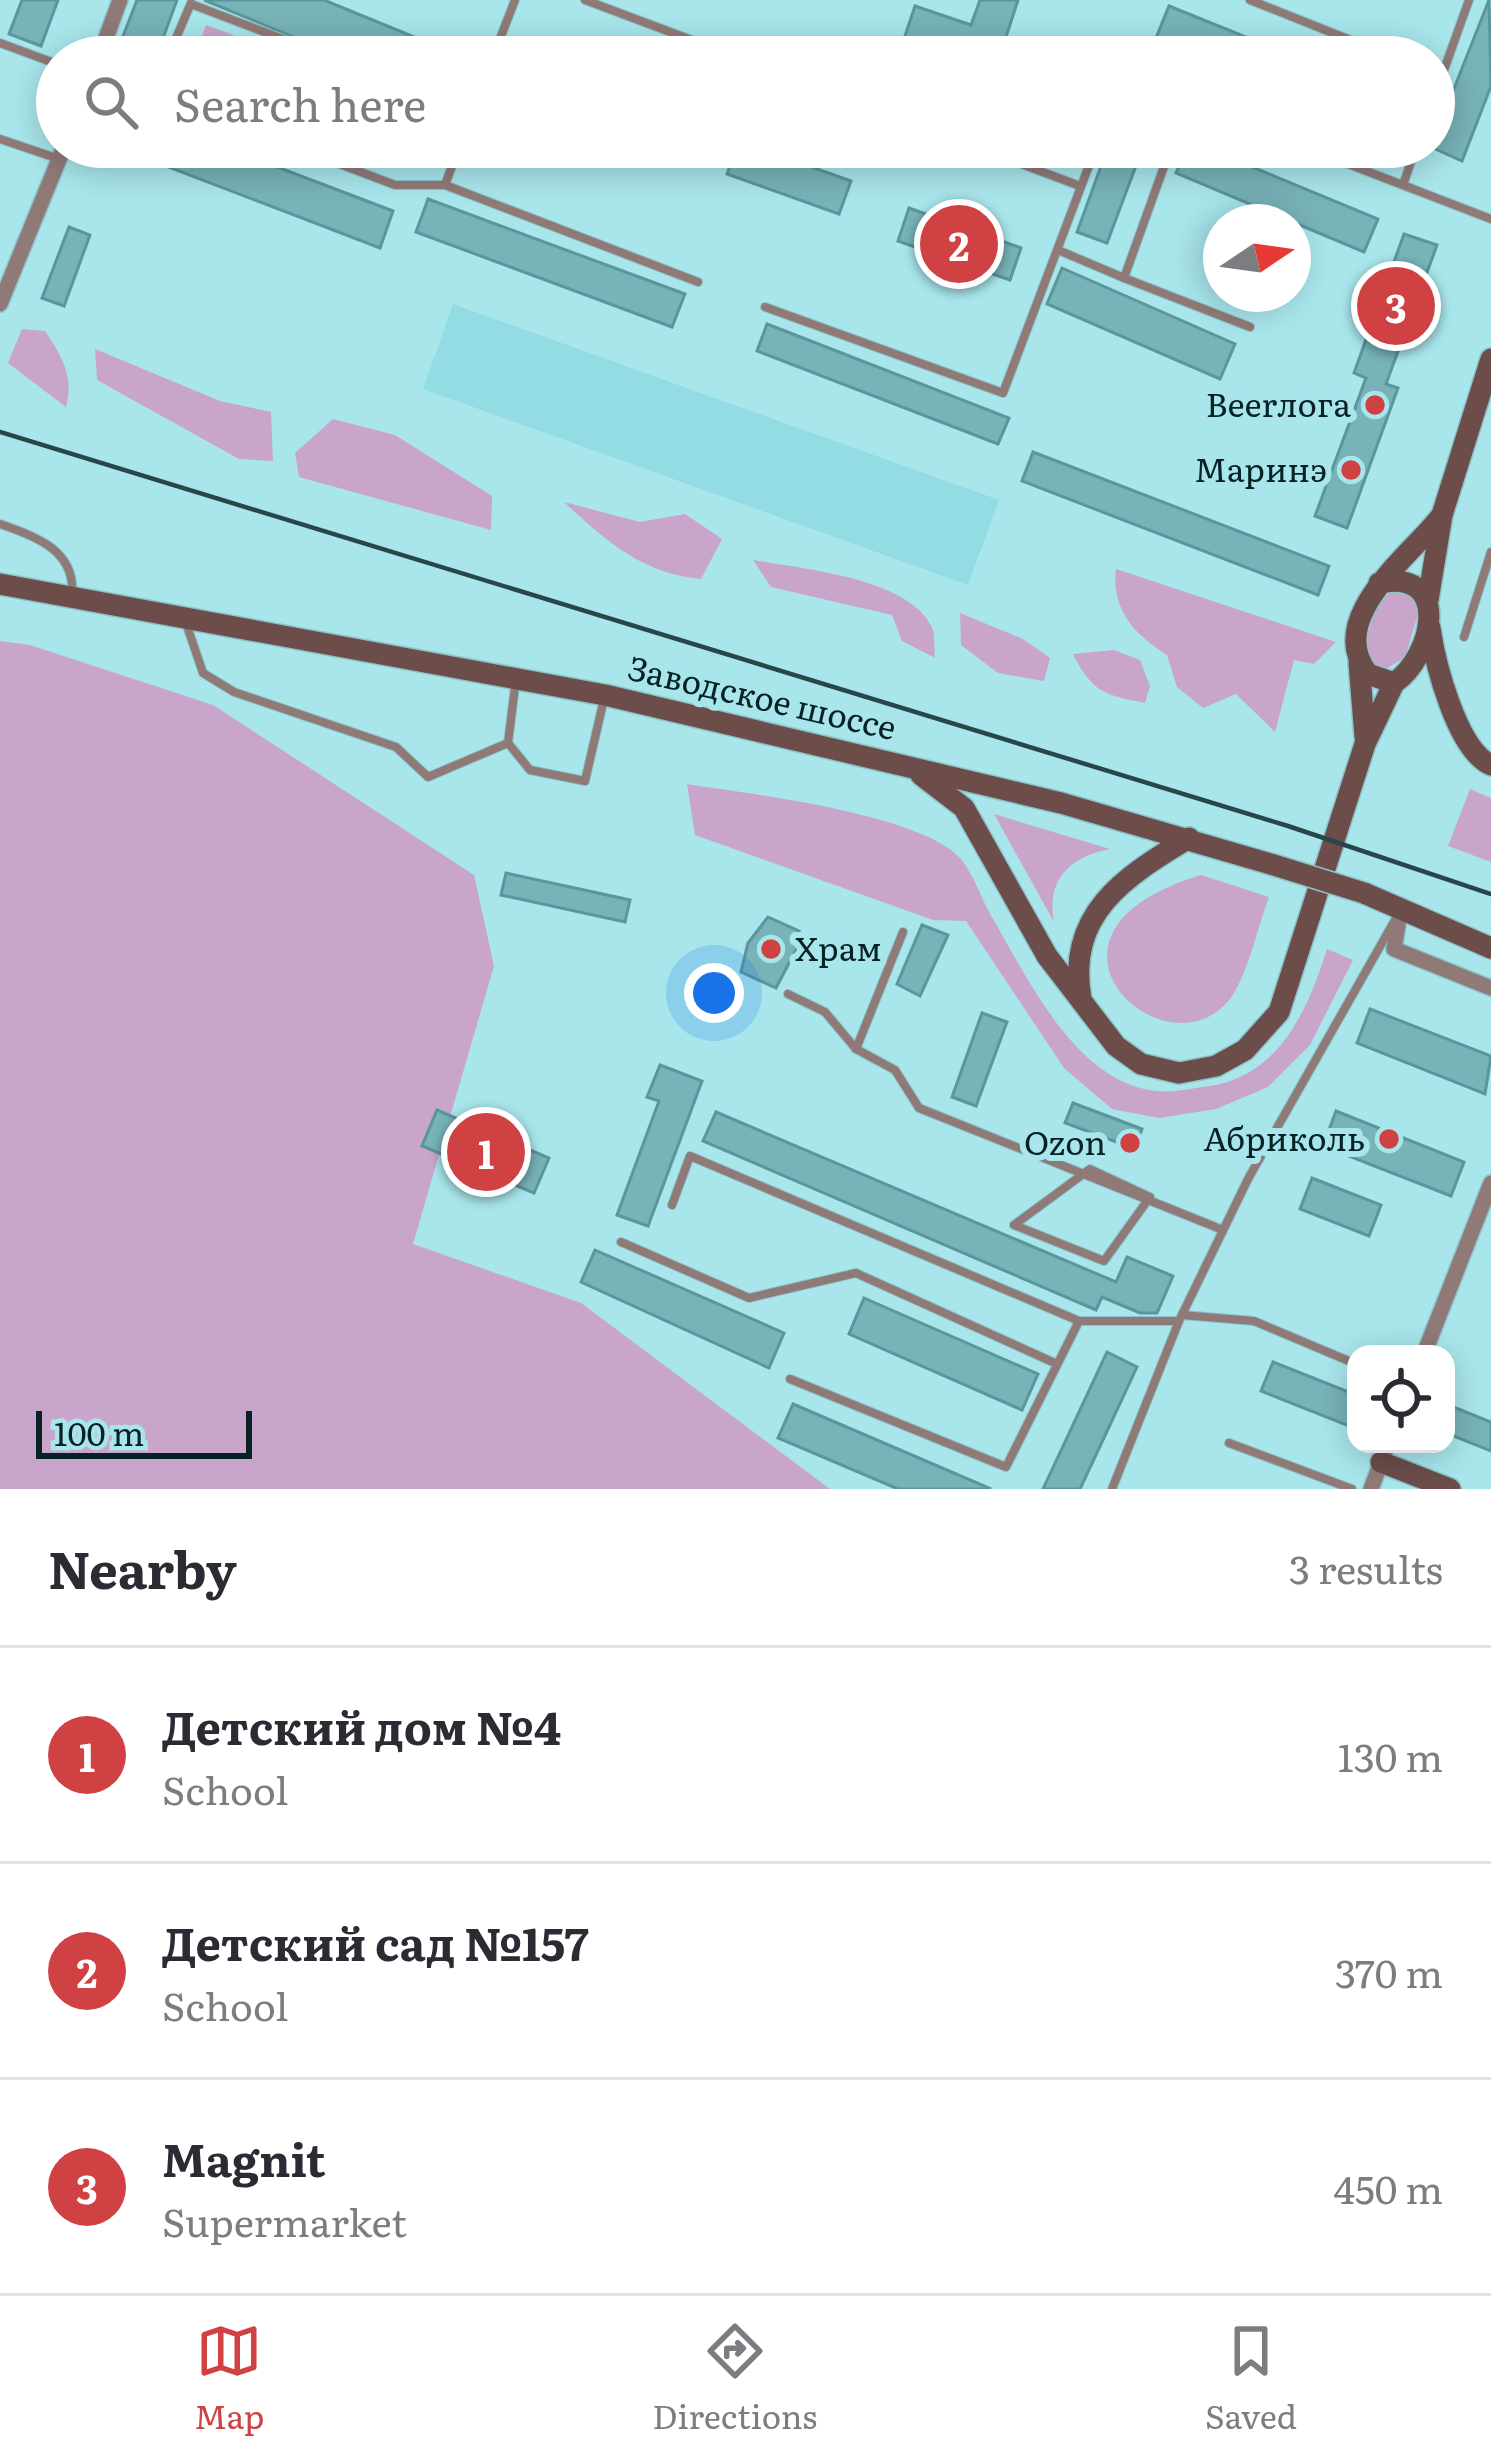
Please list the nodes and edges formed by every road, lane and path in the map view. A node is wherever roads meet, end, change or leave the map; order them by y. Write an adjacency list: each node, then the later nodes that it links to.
1 (121, 0): 7 (street)
2 (515, 0): 10 (lane)
3 (585, 0): 11 (lane)
4 (1250, 0): 12 (lane)
5 (1469, 0): 13 (lane)
6 (192, 2): 8 (lane); 9 (lane)
7 (107, 36)
8 (177, 36)
9 (277, 36)
10 (502, 36)
11 (681, 36)
12 (1340, 36)
13 (1454, 36)
14 (0, 43): 15 (lane)
15 (36, 56)
16 (0, 139): 17 (lane)
17 (36, 147)
18 (56, 168): 33 (street)
19 (350, 168): 26 (lane)
20 (451, 168): 26 (lane)
21 (1032, 168): 28 (lane)
22 (1087, 168): 28 (lane)
23 (1164, 168): 31 (lane)
24 (1359, 168): 27 (lane)
25 (1409, 168): 27 (lane)
26 (445, 185): 32 (lane)
27 (1403, 185): 29 (lane)
28 (1080, 186): 30 (lane)
29 (1491, 219)
30 (1058, 250): 31 (lane); 34 (lane)
31 (1124, 278): 35 (lane)
32 (698, 282)
33 (0, 304)
34 (765, 307)
35 (1250, 327)
36 (1491, 359): 37 (street)
37 (1442, 515): 40 (street); 43 (street)
38 (0, 524): 42 (lane)
39 (1491, 552): 45 (lane)
40 (1379, 583): 43 (street); 47 (street)
41 (0, 584): 42 (street, Заводское шоссе)
42 (71, 598): 44 (street, Заводское шоссе)
43 (1428, 611): 46 (street); 50 (street)
44 (185, 615): 48 (street, Заводское шоссе); 52 (lane)
45 (1464, 638)
46 (1417, 658): 49 (street); 50 (street)
47 (1359, 663): 49 (street); 53 (street)
48 (516, 678): 51 (street, Заводское шоссе); 52 (lane)
49 (1394, 682): 53 (street)
50 (1443, 689): 54 (street)
51 (605, 695): 52 (lane); 55 (street, Заводское шоссе)
52 (508, 742)
53 (1365, 744): 62 (street)
54 (1491, 765)
55 (910, 767): 56 (street, Заводское шоссе); 62 (street)
56 (1189, 838): 57 (street, Заводское шоссе, bridge); 62 (street)
57 (1400, 913): 59 (street, Заводское шоссе); 60 (street); 67 (lane)
58 (903, 932): 63 (lane)
59 (1491, 948)
60 (1491, 988)
61 (788, 994): 63 (lane)
62 (1082, 1005)
63 (856, 1049): 65 (lane)
64 (1491, 1183): 71 (street)
65 (1145, 1202): 65 (lane); 67 (lane)
66 (672, 1205): 70 (lane)
67 (1223, 1230): 69 (lane)
68 (621, 1242): 73 (lane)
69 (1180, 1318): 70 (lane); 72 (lane); 77 (lane)
70 (1078, 1321): 73 (lane)
71 (1428, 1345)
72 (1347, 1360)
73 (1057, 1364): 74 (lane)
74 (790, 1379)
75 (1229, 1443): 78 (lane)
76 (1385, 1453): 79 (street); 80 (street)
77 (1112, 1489)
78 (1352, 1489)
79 (1371, 1489)
80 (1450, 1489)

